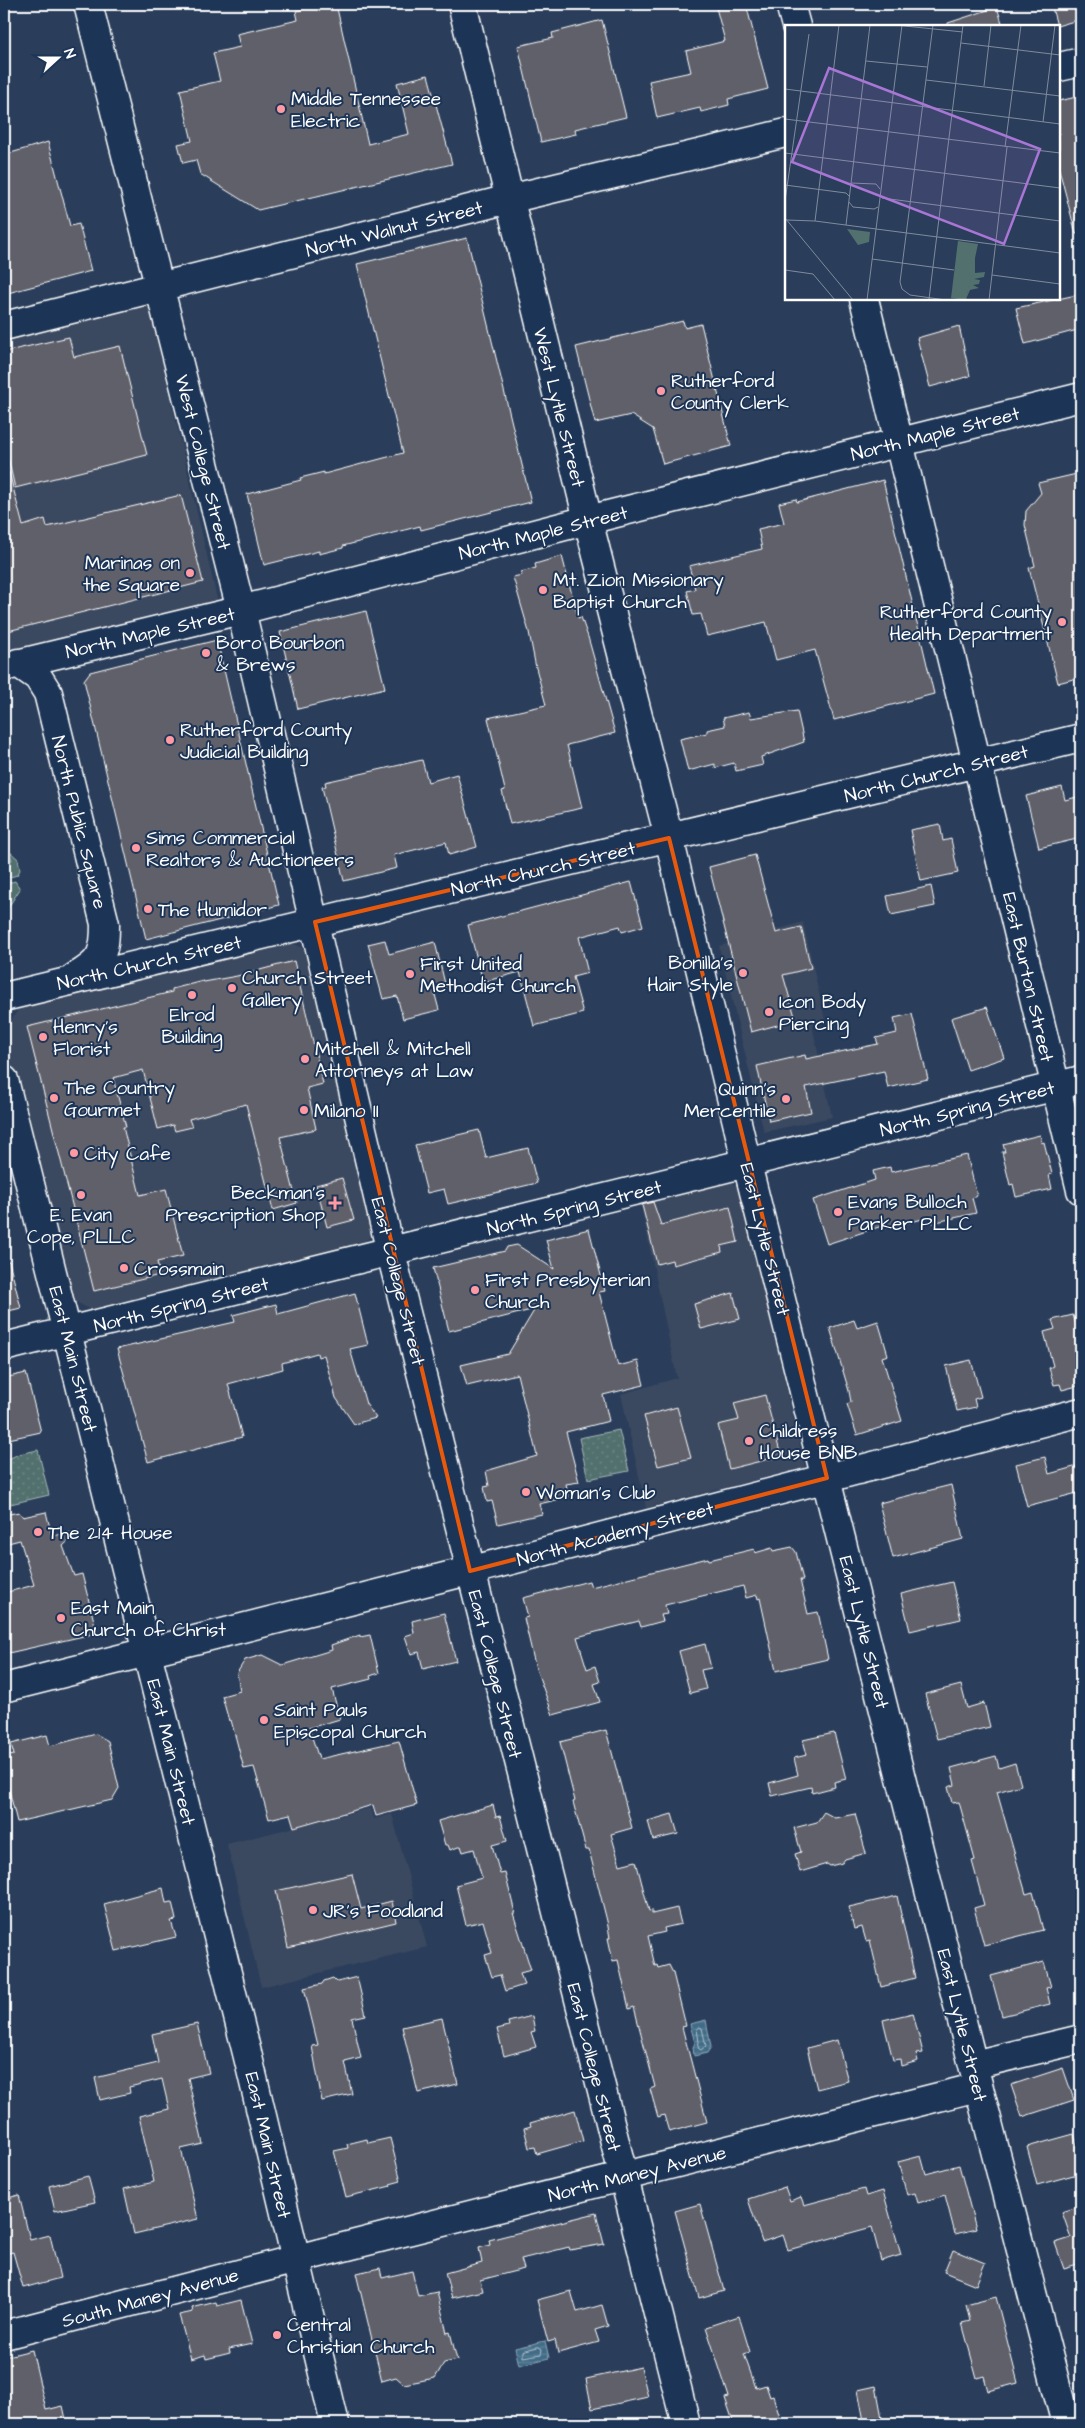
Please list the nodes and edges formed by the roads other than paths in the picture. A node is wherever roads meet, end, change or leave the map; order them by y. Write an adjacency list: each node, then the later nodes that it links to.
1 (88, 4): 9 (street, West College Street)
2 (462, 4): 8 (street, West Lytle Street)
3 (790, 4): 4 (street)
4 (796, 25)
5 (1081, 62): 6 (street)
6 (1060, 67)
7 (785, 134): 8 (street, North Walnut Street)
8 (509, 199): 9 (street, North Walnut Street); 14 (street, West Lytle Street)
9 (160, 288): 11 (street, North Walnut Street); 15 (street, West College Street)
10 (864, 300): 13 (street, East Burton Street)
11 (4, 326)
12 (1081, 397): 13 (street, North Maple Street)
13 (900, 442): 14 (street, North Maple Street); 18 (street, East Burton Street)
14 (588, 520): 15 (street, North Maple Street); 19 (street, West Lytle Street)
15 (241, 610): 16 (street, North Maple Street); 20 (street, West College Street)
16 (11, 665): 21 (street, North Public Square)
17 (1081, 738): 18 (street, North Church Street)
18 (978, 763): 19 (street, North Church Street); 24 (street, East Burton Street)
19 (669, 838): 20 (street, North Church Street); 25 (street, East Lytle Street)
20 (314, 922): 21 (street, North Church Street); 27 (street, East College Street)
21 (72, 979): 22 (street, North Church Street)
22 (7, 1000)
23 (4, 1080): 28 (street, East Main Street)
24 (1068, 1083): 25 (street, North Spring Street); 26 (street, East Burton Street)
25 (747, 1164): 27 (street, North Spring Street); 31 (street, East Lytle Street)
26 (1081, 1190)
27 (391, 1253): 28 (street, North Spring Street); 32 (street, East College Street)
28 (67, 1333): 29 (street, North Spring Street); 33 (street, East Main Street)
29 (4, 1347)
30 (1081, 1412): 31 (street, North Academy Street)
31 (827, 1478): 32 (street, North Academy Street); 36 (street, East Lytle Street)
32 (470, 1570): 33 (street, North Academy Street); 37 (street, East College Street)
33 (148, 1652): 34 (street, North Academy Street); 38 (street, East Main Street)
34 (4, 1688)
35 (1081, 2040): 36 (street, North Maney Avenue)
36 (976, 2076): 37 (street, North Maney Avenue); 42 (street, East Lytle Street)
37 (622, 2176): 38 (street, North Maney Avenue); 41 (street, East College Street)
38 (297, 2259): 39 (street, South Maney Avenue); 40 (street, East Main Street)
39 (4, 2335)
40 (335, 2424)
41 (686, 2424)
42 (1066, 2424)

